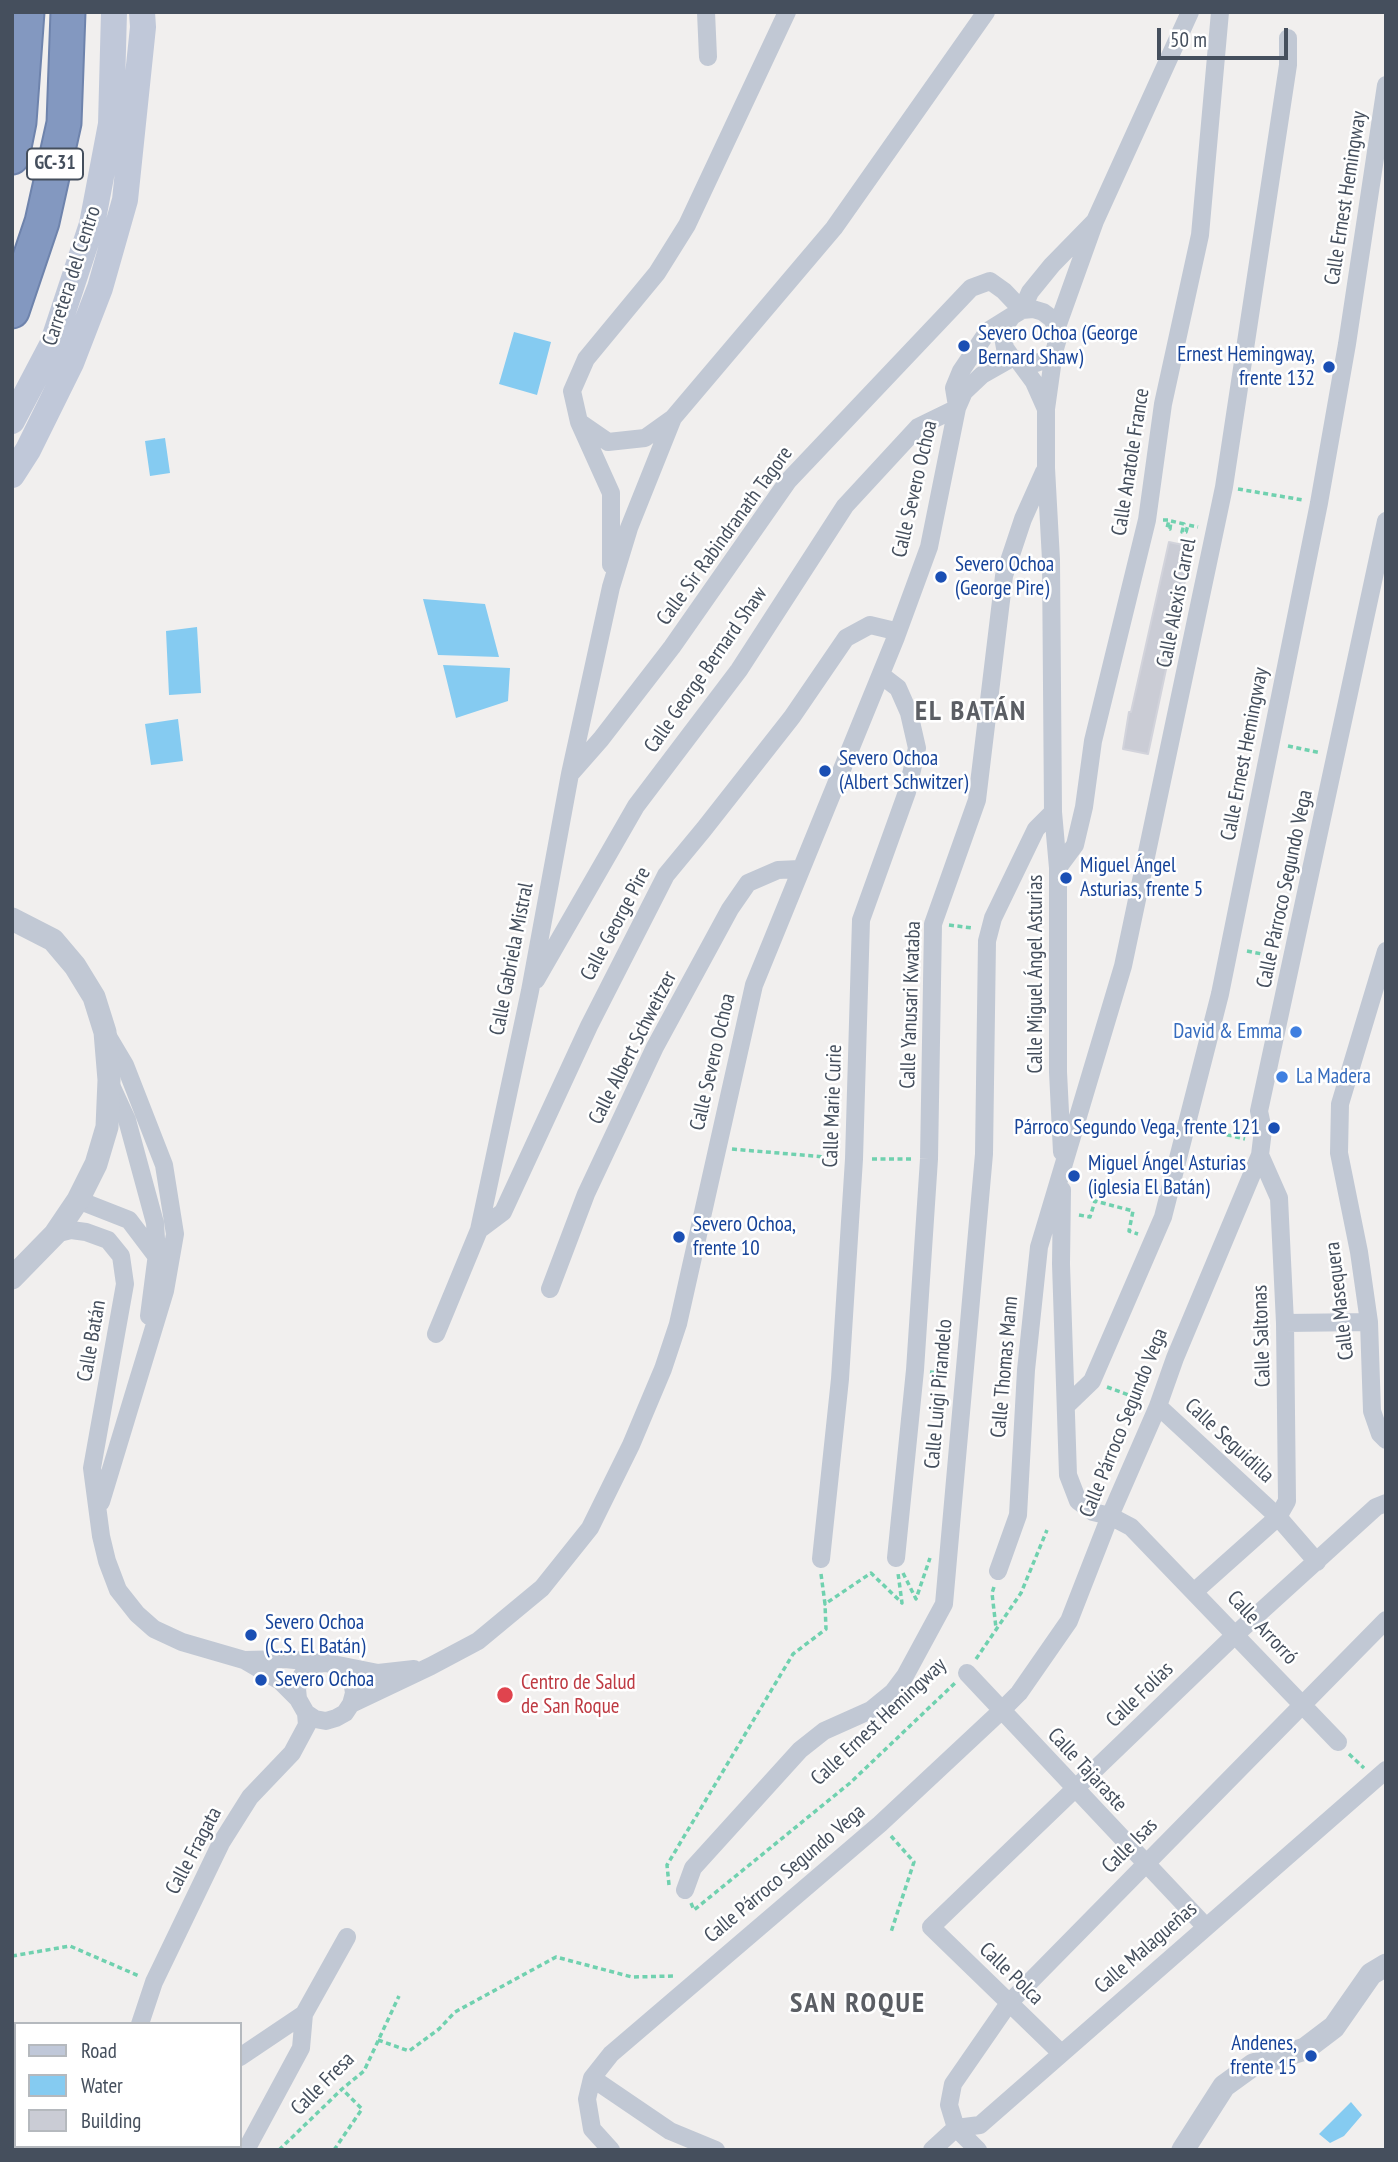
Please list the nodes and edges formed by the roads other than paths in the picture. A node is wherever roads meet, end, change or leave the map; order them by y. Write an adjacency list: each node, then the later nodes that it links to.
1 (27, 12): 13 (highway, GC-31)
2 (68, 12): 15 (highway, GC-31)
3 (114, 12): 23 (main road, Carretera del Centro)
4 (142, 12): 26 (main road)
5 (706, 12): 11 (street)
6 (787, 12): 24 (street)
7 (986, 12): 22 (street)
8 (1190, 12): 14 (street)
9 (1220, 12): 33 (street, Calle Anatole France)
10 (1288, 38): 43 (street, Calle Alexis Carrel)
11 (708, 57)
12 (1386, 85): 55 (street, Calle Ernest Hemingway)
13 (12, 158)
14 (1095, 221): 16 (street); 17 (street)
15 (12, 311)
16 (1017, 313): 17 (street); 19 (street); 20 (street); 31 (street, Calle Sir Rabindranath Tagore)
17 (1057, 327): 18 (street)
18 (1054, 352): 19 (street); 21 (street, Calle Miguel Ángel Asturias)
19 (1016, 360): 20 (street); 21 (street, Calle Miguel Ángel Asturias)
20 (957, 408): 29 (street, Calle Severo Ochoa); 39 (street, Calle George Bernard Shaw)
21 (1046, 409): 25 (street, Calle Miguel Ángel Asturias)
22 (673, 418): 24 (street); 28 (street, Calle Gabriela Mistral)
23 (12, 421)
24 (579, 422): 28 (street, Calle Gabriela Mistral)
25 (1046, 468): 32 (street, Calle Miguel Ángel Asturias); 62 (street, Calle Yanusari Kwataba)
26 (12, 475)
27 (1386, 521): 42 (street, Calle Párroco Segundo Vega)
28 (611, 587): 31 (street, Calle Gabriela Mistral)
29 (896, 637): 30 (street, Calle Severo Ochoa); 45 (street, Calle George Pire)
30 (881, 675): 34 (street, Calle Severo Ochoa); 63 (street, Calle Marie Curie)
31 (570, 774): 39 (street, Calle Gabriela Mistral)
32 (1053, 812): 33 (street, Calle Miguel Ángel Asturias); 81 (street, Calle Luigi Pirandelo)
33 (1058, 868): 43 (street, Calle Miguel Ángel Asturias)
34 (800, 869): 49 (street, Calle Albert Schweitzer); 71 (street, Calle Severo Ochoa)
35 (12, 919): 37 (street)
36 (12, 937): 37 (street)
37 (53, 940): 40 (street)
38 (1386, 951): 51 (street, Calle Masequera)
39 (530, 991): 45 (street, Calle Gabriela Mistral)
40 (105, 1032): 41 (street); 50 (street, Calle Batán)
41 (109, 1080): 44 (street); 47 (street, Calle Batán)
42 (1260, 1149): 52 (street, Calle Saltonas); 56 (street, Calle Párroco Segundo Vega)
43 (1062, 1167): 55 (street, Calle Miguel Ángel Asturias); 65 (street, Calle Thomas Mann)
44 (78, 1200): 46 (street); 47 (street, Calle Batán)
45 (479, 1230): 53 (street, Calle Gabriela Mistral)
46 (55, 1234): 48 (street); 59 (street, Calle Batán)
47 (157, 1254): 50 (street, Calle Batán); 54 (street, Calle Batán)
48 (12, 1278)
49 (550, 1290)
50 (165, 1291): 54 (street, Calle Batán)
51 (1369, 1322): 52 (street); 57 (street, Calle Masequera)
52 (1285, 1323): 61 (street, Calle Saltonas)
53 (436, 1334)
54 (143, 1359): 59 (street, Calle Batán)
55 (1066, 1406): 60 (street, Calle Miguel Ángel Asturias)
56 (1158, 1406): 60 (street, Calle Párroco Segundo Vega); 61 (street, Calle Seguidilla)
57 (1386, 1440)
58 (1386, 1503): 64 (street, Calle Folías)
59 (99, 1509): 69 (street, Calle Batán)
60 (1110, 1516): 66 (street, Calle Arrorró); 76 (street, Calle Párroco Segundo Vega)
61 (1279, 1517): 64 (street, Calle Seguidilla); 66 (street)
62 (896, 1558)
63 (821, 1559)
64 (1317, 1562): 68 (street, Calle Folías)
65 (998, 1570)
66 (1195, 1591): 68 (street, Calle Arrorró)
67 (1386, 1620): 75 (street, Calle Isas)
68 (1236, 1634): 75 (street, Calle Arrorró); 79 (street, Calle Folías)
69 (244, 1660): 70 (street, Calle Batán); 74 (street, Calle Batán)
70 (328, 1663): 71 (street, Calle Severo Ochoa); 73 (street); 74 (street)
71 (432, 1666): 73 (street, Calle Severo Ochoa)
72 (967, 1672): 76 (street, Calle Tajaraste)
73 (351, 1704): 74 (street)
74 (302, 1706): 88 (street, Calle Fragata)
75 (1304, 1706): 77 (street, Calle Arrorró); 80 (street, Calle Isas)
76 (1001, 1711): 79 (street, Calle Tajaraste); 91 (street, Calle Párroco Segundo Vega)
77 (1338, 1742)
78 (1380, 1775): 83 (street, Calle Malagueñas)
79 (1074, 1789): 80 (street, Calle Tajaraste); 82 (street, Calle Folías)
80 (1144, 1863): 83 (street, Calle Tajaraste); 86 (street, Calle Isas)
81 (685, 1890)
82 (931, 1927): 86 (street, Calle Polca)
83 (1206, 1927): 89 (street, Calle Malagueñas)
84 (347, 1937): 87 (street)
85 (1386, 1965): 98 (street)
86 (1009, 2003): 89 (street, Calle Polca); 92 (street, Calle Isas)
87 (304, 2014): 90 (street); 93 (street)
88 (141, 2022)
89 (1060, 2052): 92 (street, Calle Malagueñas)
90 (242, 2056)
91 (592, 2078): 94 (street); 95 (street)
92 (956, 2128): 96 (street, Calle Malagueñas); 97 (street)
93 (247, 2150)
94 (611, 2150)
95 (716, 2150)
96 (932, 2150)
97 (978, 2150)
98 (1183, 2150)

